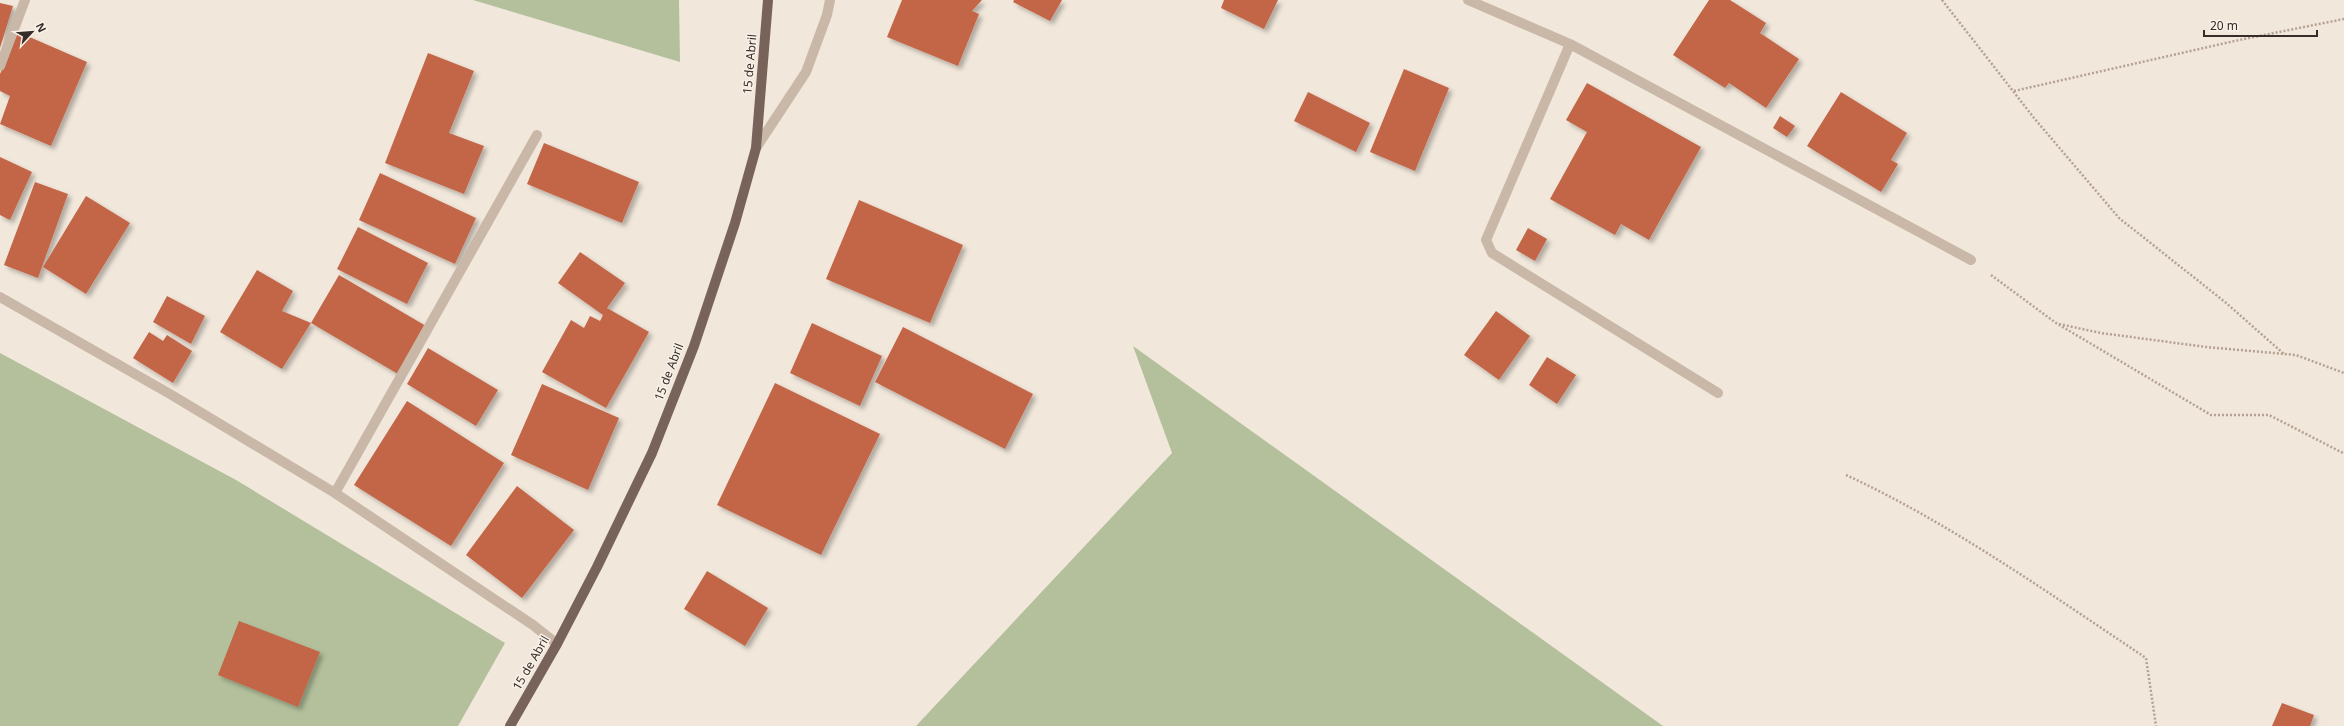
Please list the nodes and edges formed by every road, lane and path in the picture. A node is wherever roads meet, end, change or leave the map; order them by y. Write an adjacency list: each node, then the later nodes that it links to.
1 (25, 0): 8 (street)
2 (768, 0): 11 (main road, 15 de Abril)
3 (830, 0): 11 (street)
4 (1468, 0): 7 (street)
5 (1942, 0): 9 (path)
6 (2344, 19): 9 (path)
7 (1570, 44): 12 (street); 17 (street)
8 (0, 66)
9 (2014, 91): 15 (path)
10 (537, 135): 20 (street)
11 (756, 148): 21 (main road, 15 de Abril)
12 (1971, 260): 14 (path)
13 (0, 297): 20 (street)
14 (2056, 323): 15 (path); 18 (path)
15 (2284, 354): 16 (path)
16 (2344, 373)
17 (1718, 394)
18 (2343, 453)
19 (1846, 474): 23 (path)
20 (334, 493): 21 (street)
21 (557, 644): 22 (main road, 15 de Abril)
22 (510, 726)
23 (2156, 726)

